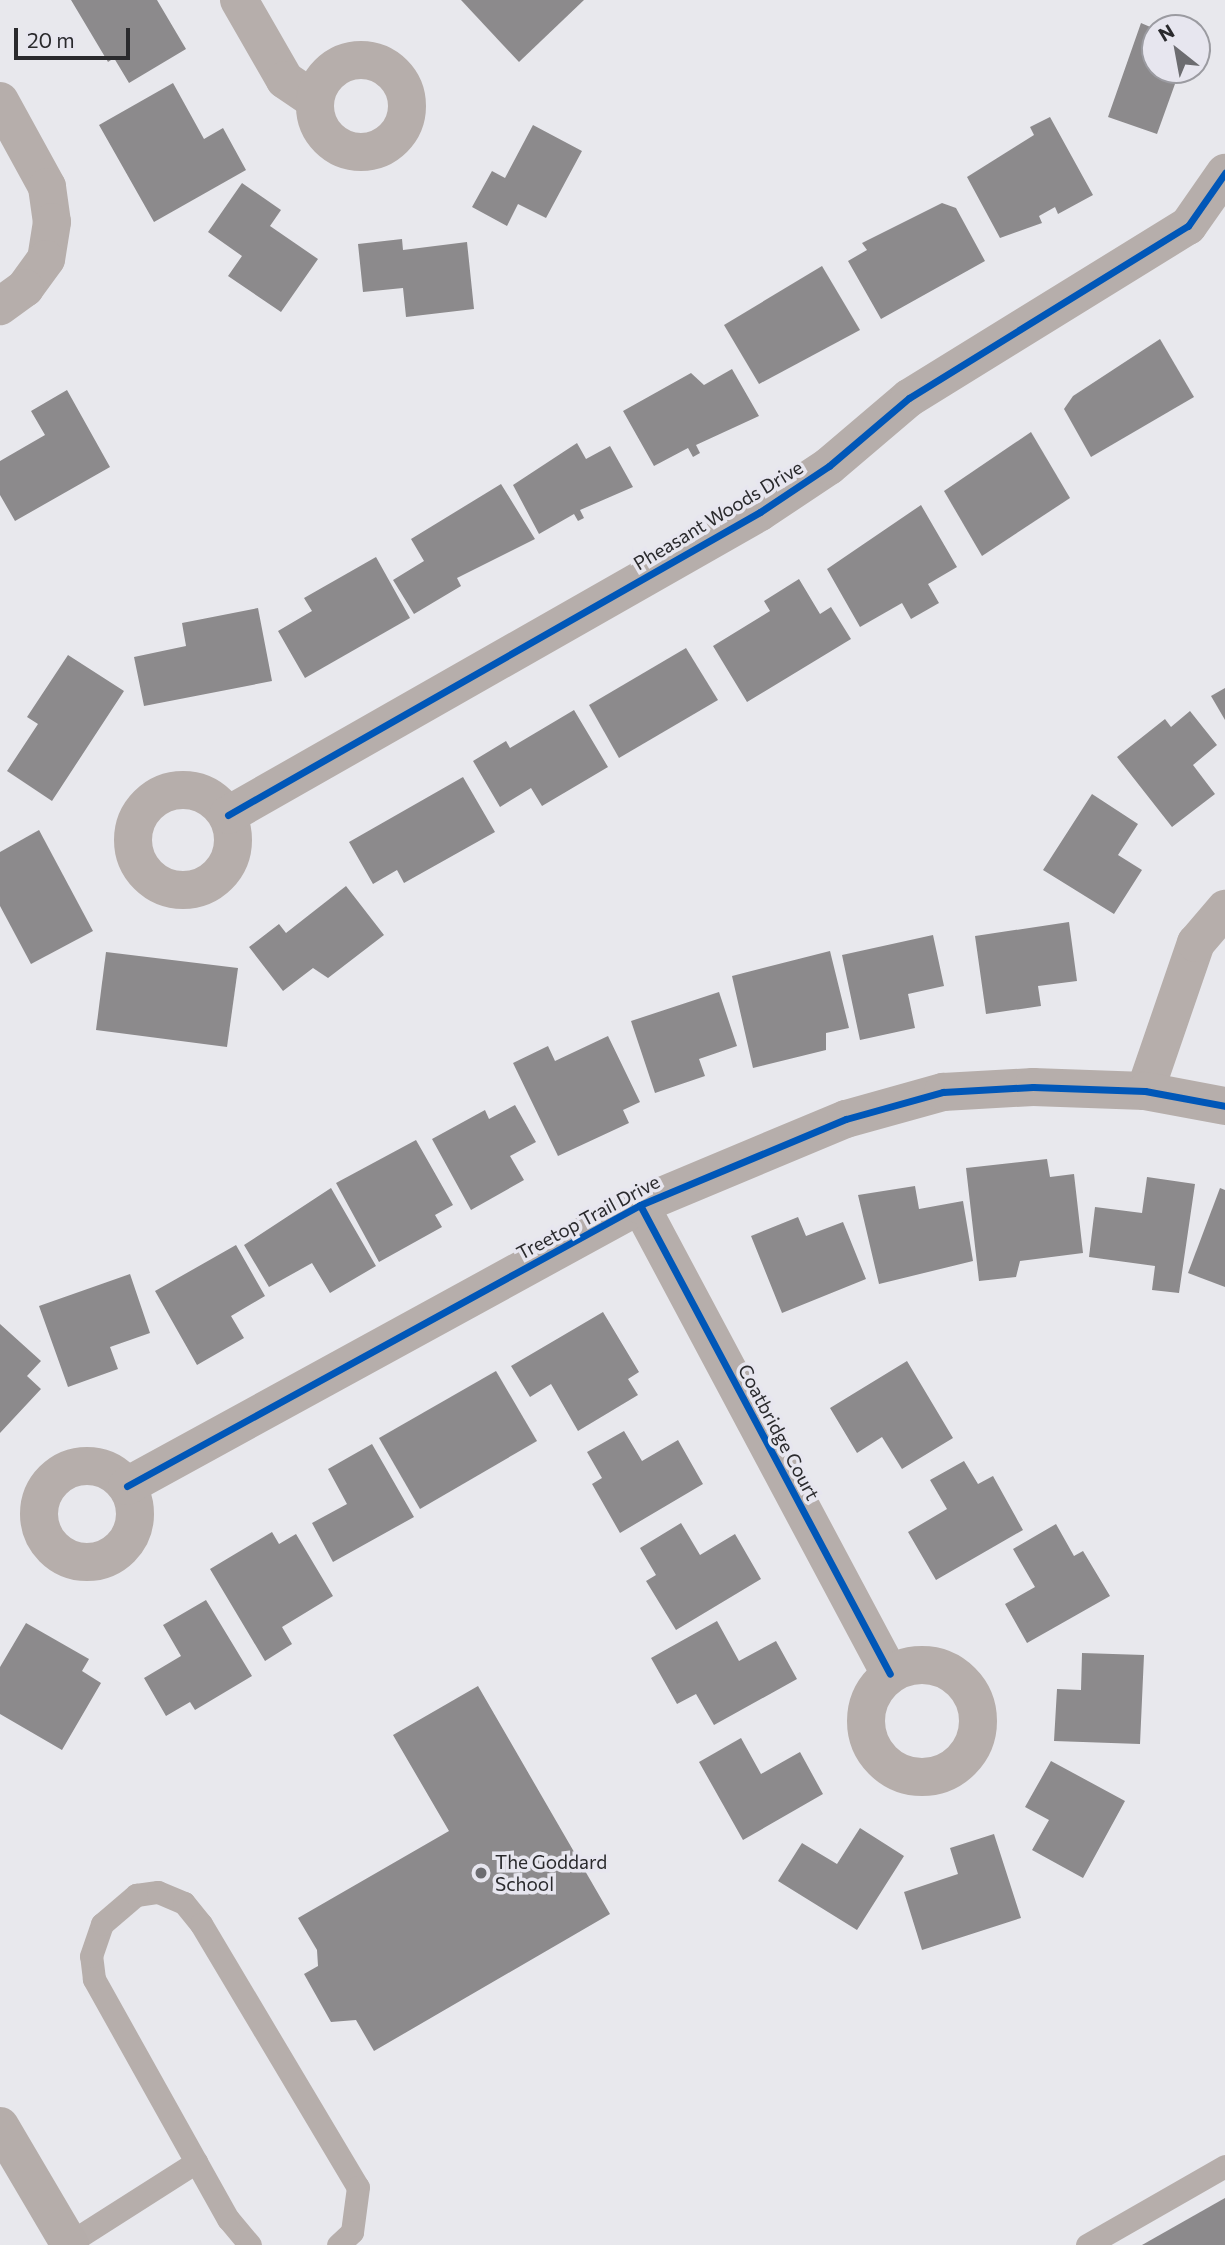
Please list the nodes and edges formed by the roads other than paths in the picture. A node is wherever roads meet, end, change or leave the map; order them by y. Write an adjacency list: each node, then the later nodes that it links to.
1 (239, 0): 2 (street)
2 (316, 100)
3 (0, 101): 5 (street)
4 (1225, 173): 6 (street, Pheasant Woods Drive)
5 (0, 306)
6 (228, 815)
7 (1225, 909): 8 (street)
8 (1145, 1091): 9 (street, Treetop Trail Drive); 10 (street, Treetop Trail Drive)
9 (1225, 1106)
10 (640, 1205): 11 (street, Treetop Trail Drive); 12 (street, Coatbridge Court)
11 (127, 1486)
12 (890, 1674)
13 (0, 2126): 16 (main road)
14 (196, 2162): 16 (lane); 17 (lane); 18 (lane)
15 (1225, 2166): 19 (lane)
16 (69, 2244)
17 (250, 2245)
18 (338, 2245)
19 (1087, 2245)

